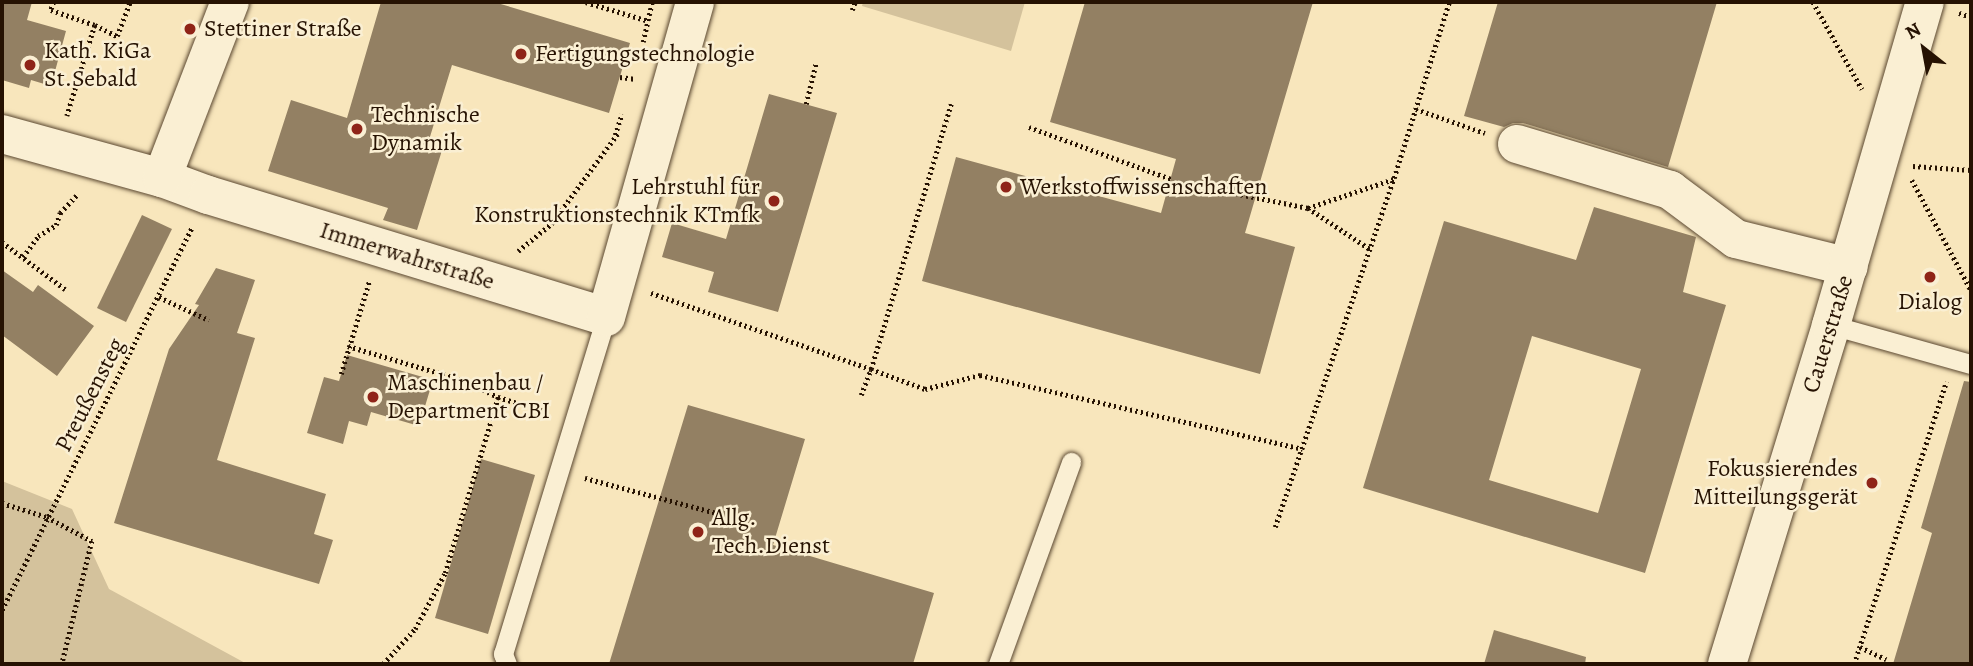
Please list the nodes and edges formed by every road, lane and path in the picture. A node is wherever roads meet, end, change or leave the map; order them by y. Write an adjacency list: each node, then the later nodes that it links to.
1 (54, 2): 12 (path)
2 (130, 2): 12 (path)
3 (230, 2): 25 (street)
4 (586, 2): 11 (path)
5 (855, 2): 10 (path)
6 (1449, 2): 16 (path)
7 (1807, 2): 9 (path)
8 (1925, 2): 20 (street, Cauerstraße)
9 (1814, 3): 20 (path)
10 (852, 10)
11 (691, 13): 41 (street)
12 (95, 25): 18 (path)
13 (816, 63): 14 (path)
14 (806, 104)
15 (951, 104): 46 (path)
16 (1416, 109): 22 (path); 26 (path)
17 (629, 117): 36 (path)
18 (64, 127)
19 (1029, 127): 27 (path)
20 (1885, 132): 35 (street, Cauerstraße)
21 (2, 134): 23 (street)
22 (1517, 144): 35 (street)
23 (106, 165): 25 (street); 34 (path)
24 (1971, 170): 38 (path)
25 (162, 178): 29 (street, Immerwahrstraße)
26 (1395, 178): 30 (path); 33 (path)
27 (1171, 179)
28 (1214, 189): 30 (path)
29 (208, 195): 32 (street, Immerwahrstraße); 40 (path, Preußensteg)
30 (1308, 208): 33 (path)
31 (2, 242): 34 (path)
32 (381, 248): 36 (street, Immerwahrstraße); 44 (path)
33 (1370, 249): 51 (path)
34 (23, 257): 37 (path)
35 (1849, 267): 43 (street, Cauerstraße)
36 (486, 279): 41 (street, Immerwahrstraße)
37 (65, 289)
38 (1971, 290)
39 (647, 291): 46 (path)
40 (159, 297): 42 (path); 56 (path, Preußensteg)
41 (606, 317): 50 (lane)
42 (209, 320)
43 (1831, 325): 45 (lane); 65 (street, Cauerstraße)
44 (348, 346): 47 (path); 49 (path)
45 (1962, 363): 59 (path)
46 (871, 369): 48 (path); 51 (path)
47 (341, 374)
48 (861, 395)
49 (498, 397): 50 (path); 62 (path)
50 (575, 420): 53 (lane)
51 (1303, 449): 57 (path)
52 (1071, 462): 64 (lane)
53 (560, 471): 55 (path); 63 (lane)
54 (2, 503): 56 (path)
55 (720, 514)
56 (47, 517): 58 (path, Preußensteg); 61 (path)
57 (1275, 527)
58 (2, 610)
59 (1860, 647): 60 (path); 66 (path)
60 (1886, 659)
61 (62, 664)
62 (383, 664)
63 (507, 664)
64 (998, 664)
65 (1727, 664)
66 (1854, 664)

